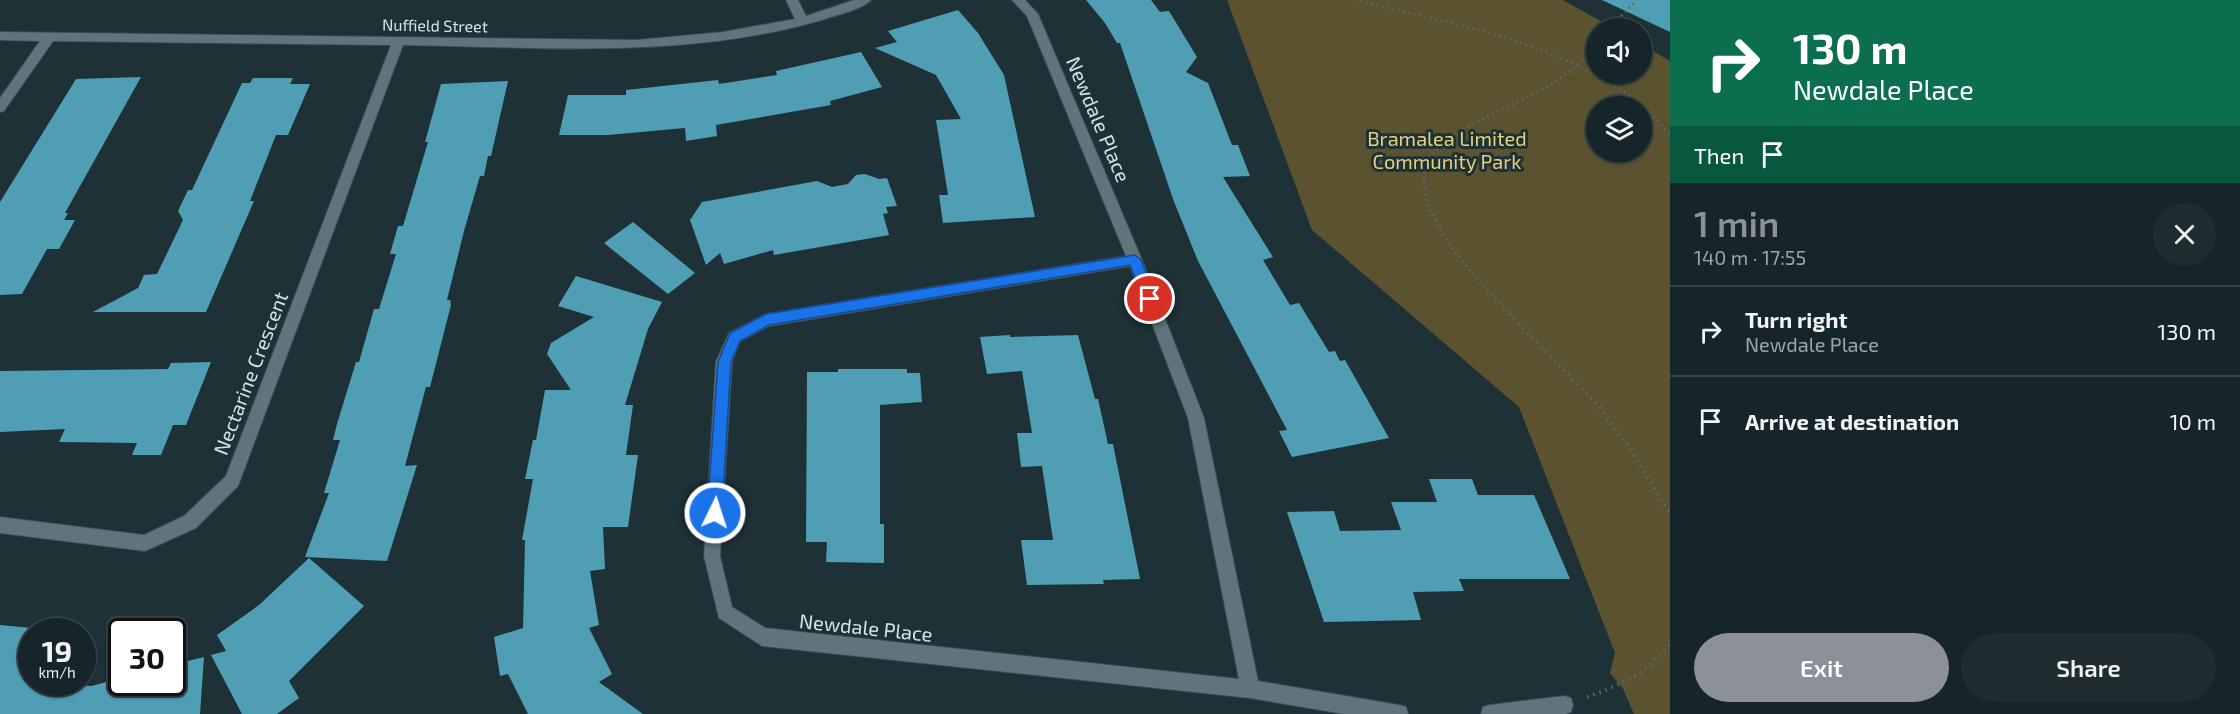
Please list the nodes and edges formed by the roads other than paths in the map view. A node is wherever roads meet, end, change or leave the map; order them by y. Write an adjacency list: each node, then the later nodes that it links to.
1 (792, 0): 4 (street)
2 (865, 0): 4 (street, Nuffield Street)
3 (1018, 0): 9 (street, Newdale Place)
4 (802, 20): 7 (street, Nuffield Street)
5 (0, 36): 6 (street, Nuffield Street)
6 (49, 37): 7 (street, Nuffield Street); 8 (street)
7 (398, 42): 10 (street, Nectarine Crescent)
8 (0, 108)
9 (1135, 260): 11 (street, Newdale Place); 11 (street, Newdale Place)
10 (0, 525)
11 (1250, 689): 13 (street)
12 (1564, 705): 14 (street)
13 (1399, 714)
14 (1490, 714)

